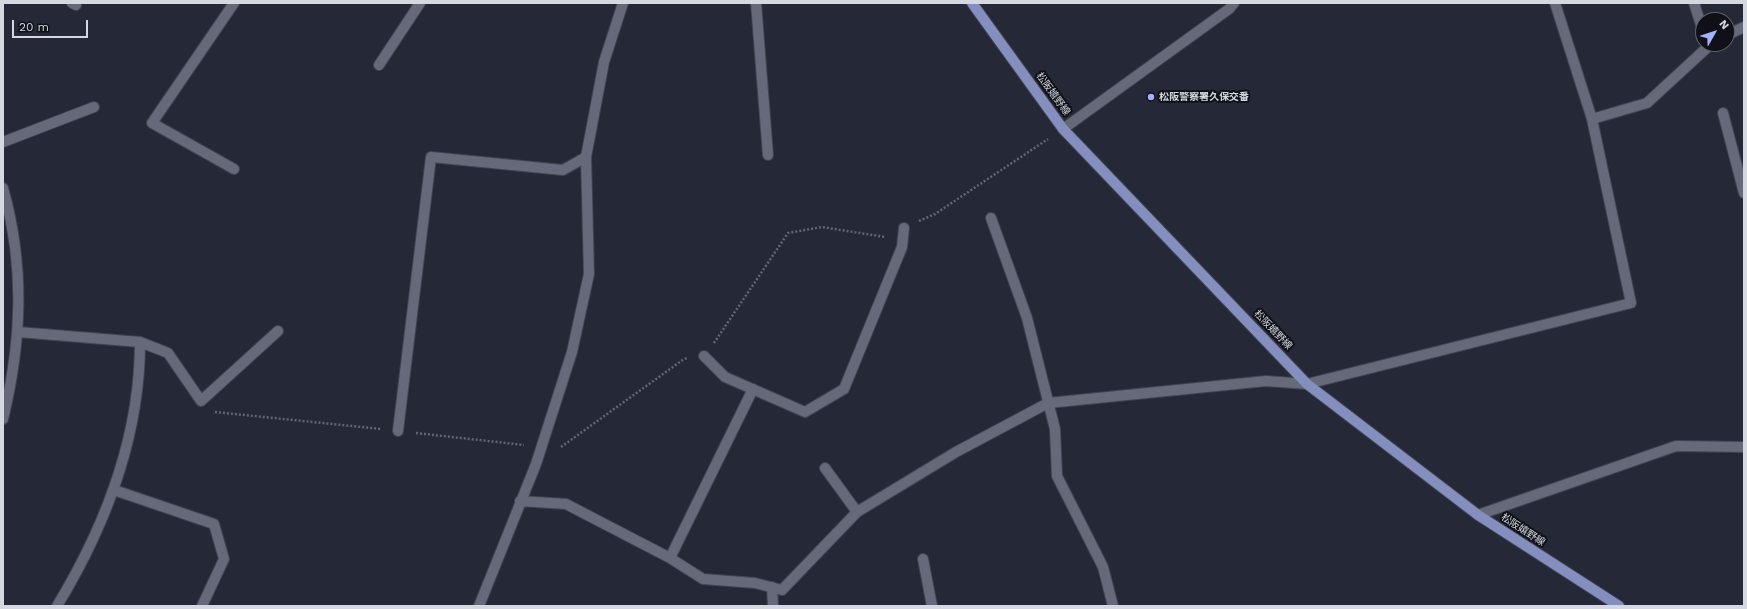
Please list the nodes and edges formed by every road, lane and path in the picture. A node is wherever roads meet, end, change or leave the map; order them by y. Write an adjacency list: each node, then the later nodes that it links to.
1 (234, 3): 19 (street)
2 (420, 3): 11 (street)
3 (623, 3): 18 (street)
4 (756, 3): 17 (street)
5 (972, 3): 15 (main road, 松阪嬉野線)
6 (1234, 3): 15 (street)
7 (1555, 3): 14 (street)
8 (1744, 27): 9 (street)
9 (1735, 32)
10 (1702, 52): 14 (street)
11 (379, 65)
12 (94, 107): 16 (street)
13 (1723, 113): 21 (street)
14 (1592, 119): 28 (street)
15 (1063, 128): 23 (path); 28 (main road, 松阪嬉野線)
16 (3, 142)
17 (768, 155)
18 (586, 157): 33 (street); 34 (street)
19 (234, 169)
20 (3, 188): 25 (street)
21 (1744, 193)
22 (991, 218): 31 (street)
23 (904, 228): 27 (path); 29 (street)
24 (278, 331): 30 (street)
25 (18, 332): 26 (street); 32 (street)
26 (140, 342): 30 (street); 38 (street)
27 (704, 356): 29 (street); 36 (path)
28 (1307, 384): 31 (street); 41 (main road, 松阪嬉野線)
29 (753, 389): 42 (street)
30 (201, 401): 33 (path)
31 (1048, 403): 40 (street); 50 (street)
32 (3, 419)
33 (398, 431): 34 (path)
34 (541, 447): 36 (street)
35 (1744, 447): 41 (street)
36 (536, 464): 39 (street)
37 (825, 468): 40 (street)
38 (114, 490): 45 (street); 46 (street)
39 (520, 501): 42 (street); 47 (street)
40 (857, 512): 44 (street)
41 (1478, 515): 51 (main road, 松阪嬉野線)
42 (670, 558): 44 (street)
43 (923, 559): 49 (street)
44 (772, 587): 48 (street)
45 (57, 606)
46 (202, 606)
47 (479, 606)
48 (773, 606)
49 (932, 606)
50 (1113, 606)
51 (1619, 606)

